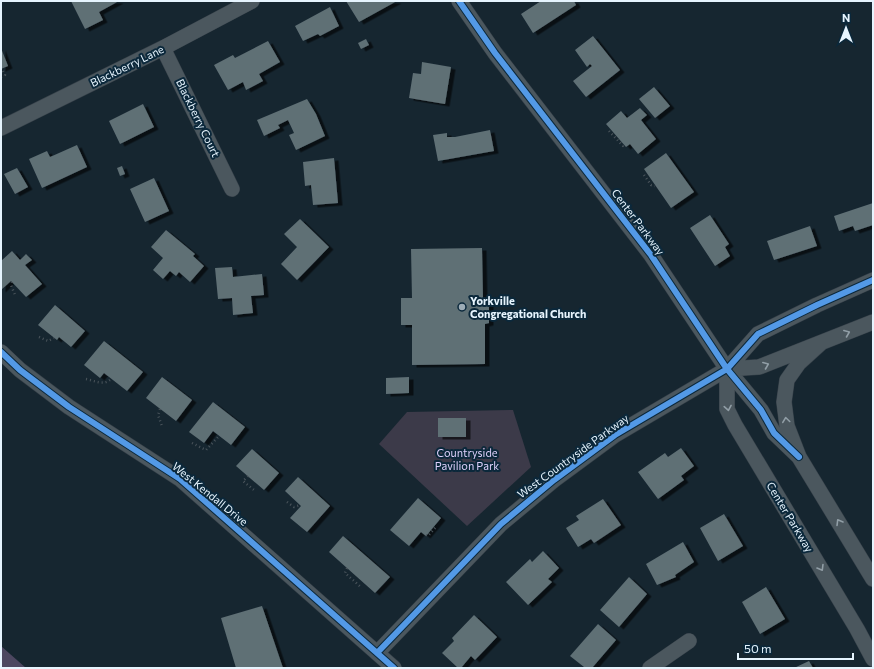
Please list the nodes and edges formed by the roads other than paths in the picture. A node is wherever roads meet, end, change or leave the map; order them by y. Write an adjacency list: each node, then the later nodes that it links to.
1 (252, 1): 3 (street, Blackberry Lane)
2 (459, 1): 10 (street, Center Parkway)
3 (163, 48): 4 (street, Blackberry Lane); 5 (street, Blackberry Court)
4 (1, 128)
5 (232, 188)
6 (873, 280): 10 (street, West Countryside Parkway)
7 (873, 322): 8 (street, West Countryside Parkway, one-way to 7)
8 (821, 343): 10 (street, West Countryside Parkway, one-way to 8); 11 (street, Center Parkway, one-way to 8)
9 (1, 352): 14 (street, West Kendall Drive)
10 (727, 369): 11 (street, Center Parkway); 14 (street, West Countryside Parkway); 15 (street, Center Parkway, one-way to 15)
11 (799, 457): 12 (street, Center Parkway, one-way to 11)
12 (873, 579)
13 (689, 641): 17 (street)
14 (376, 653): 16 (street, West Kendall Drive)
15 (873, 659)
16 (394, 668)
17 (650, 668)

